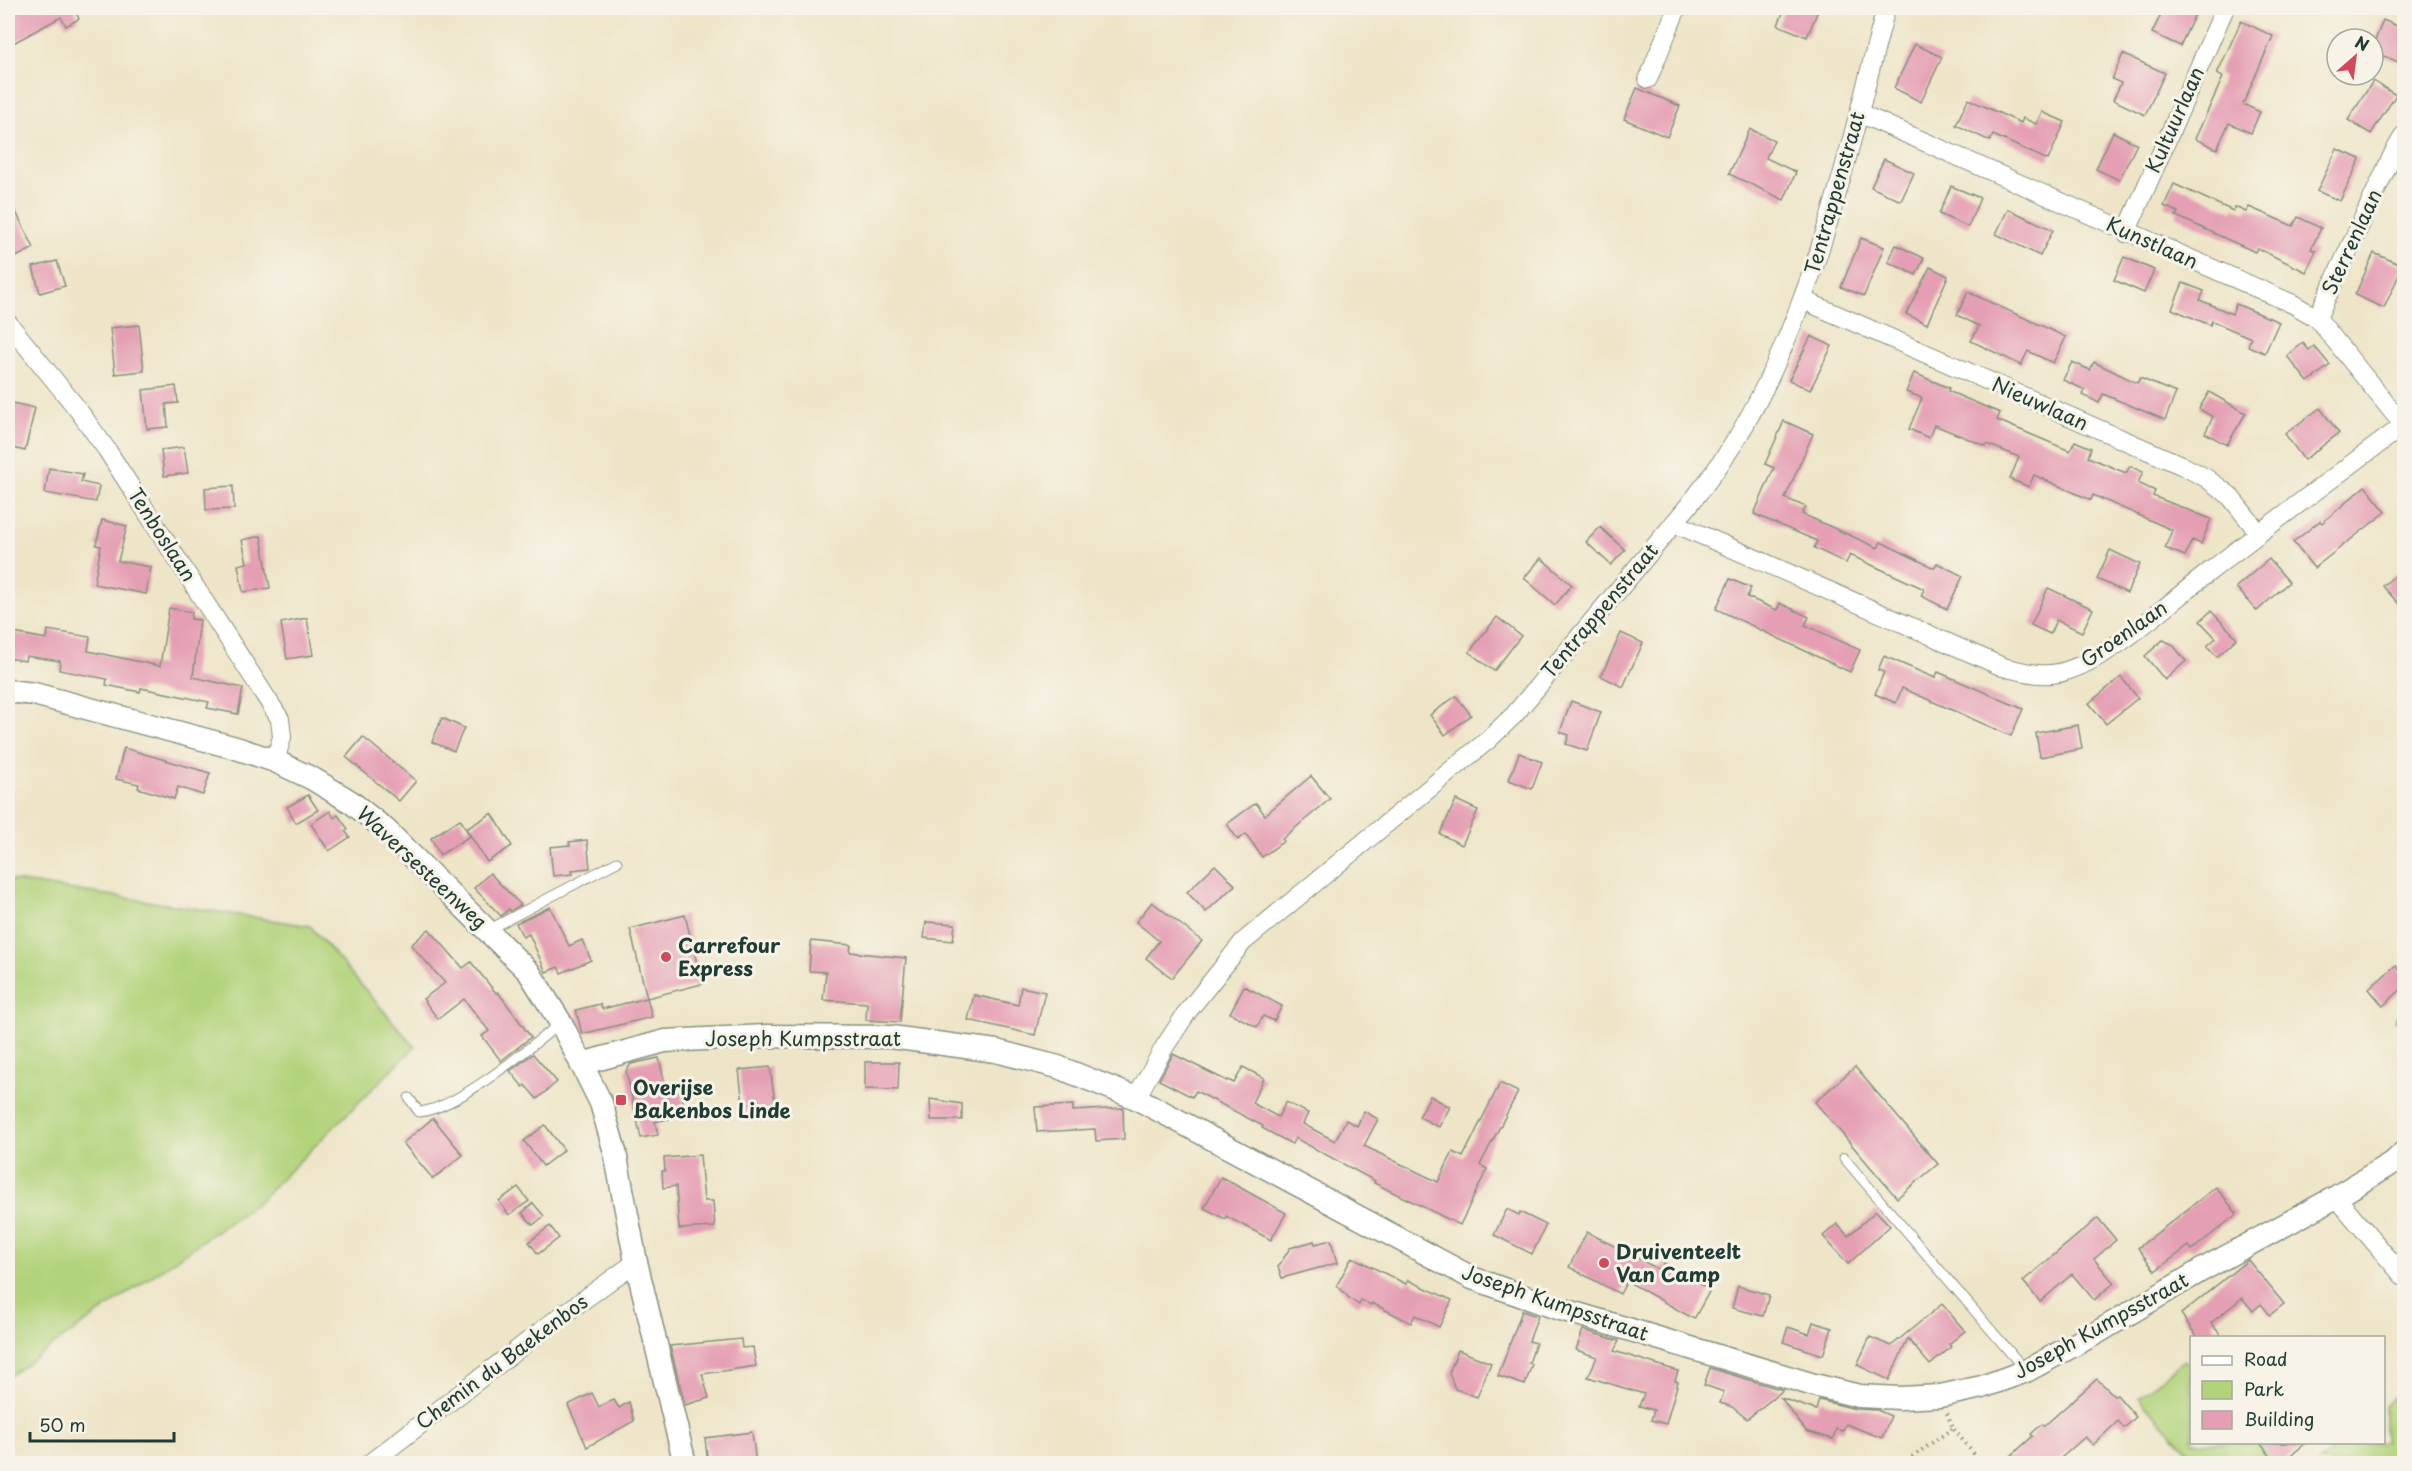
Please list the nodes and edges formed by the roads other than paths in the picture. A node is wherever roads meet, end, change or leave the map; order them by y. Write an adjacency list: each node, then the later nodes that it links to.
1 (1677, 8): 4 (street)
2 (1886, 8): 5 (street, Tentrappenstraat)
3 (2224, 8): 7 (street, Kultuurlaan)
4 (1648, 80)
5 (1859, 113): 7 (street, Kunstlaan); 8 (street, Tentrappenstraat)
6 (2404, 135): 9 (street, Sterrenlaan)
7 (2126, 233): 9 (street, Kunstlaan)
8 (1803, 300): 12 (street, Tentrappenstraat); 13 (street, Nieuwlaan)
9 (2318, 318): 11 (street, Kunstlaan)
10 (8, 323): 15 (street, Tenboslaan)
11 (2404, 426): 13 (street, Groenlaan)
12 (1674, 523): 13 (street, Groenlaan); 21 (street, Tentrappenstraat)
13 (2259, 533)
14 (8, 692): 15 (street, Waversesteenweg)
15 (275, 761): 17 (street, Waversesteenweg)
16 (617, 862): 17 (lane)
17 (488, 930): 18 (street, Waversesteenweg)
18 (561, 1023): 19 (street, Waversesteenweg); 20 (lane)
19 (581, 1064): 21 (street, Joseph Kumpsstraat); 25 (street, Waversesteenweg)
20 (409, 1098)
21 (1136, 1098): 27 (street, Joseph Kumpsstraat)
22 (2404, 1152): 24 (street, Joseph Kumpsstraat)
23 (1844, 1158): 27 (lane)
24 (2336, 1197): 26 (street); 27 (street, Joseph Kumpsstraat)
25 (636, 1261): 28 (street, Chemin du Baekenbos); 29 (street, Waversesteenweg)
26 (2404, 1277)
27 (2026, 1371)
28 (369, 1464)
29 (685, 1464)

